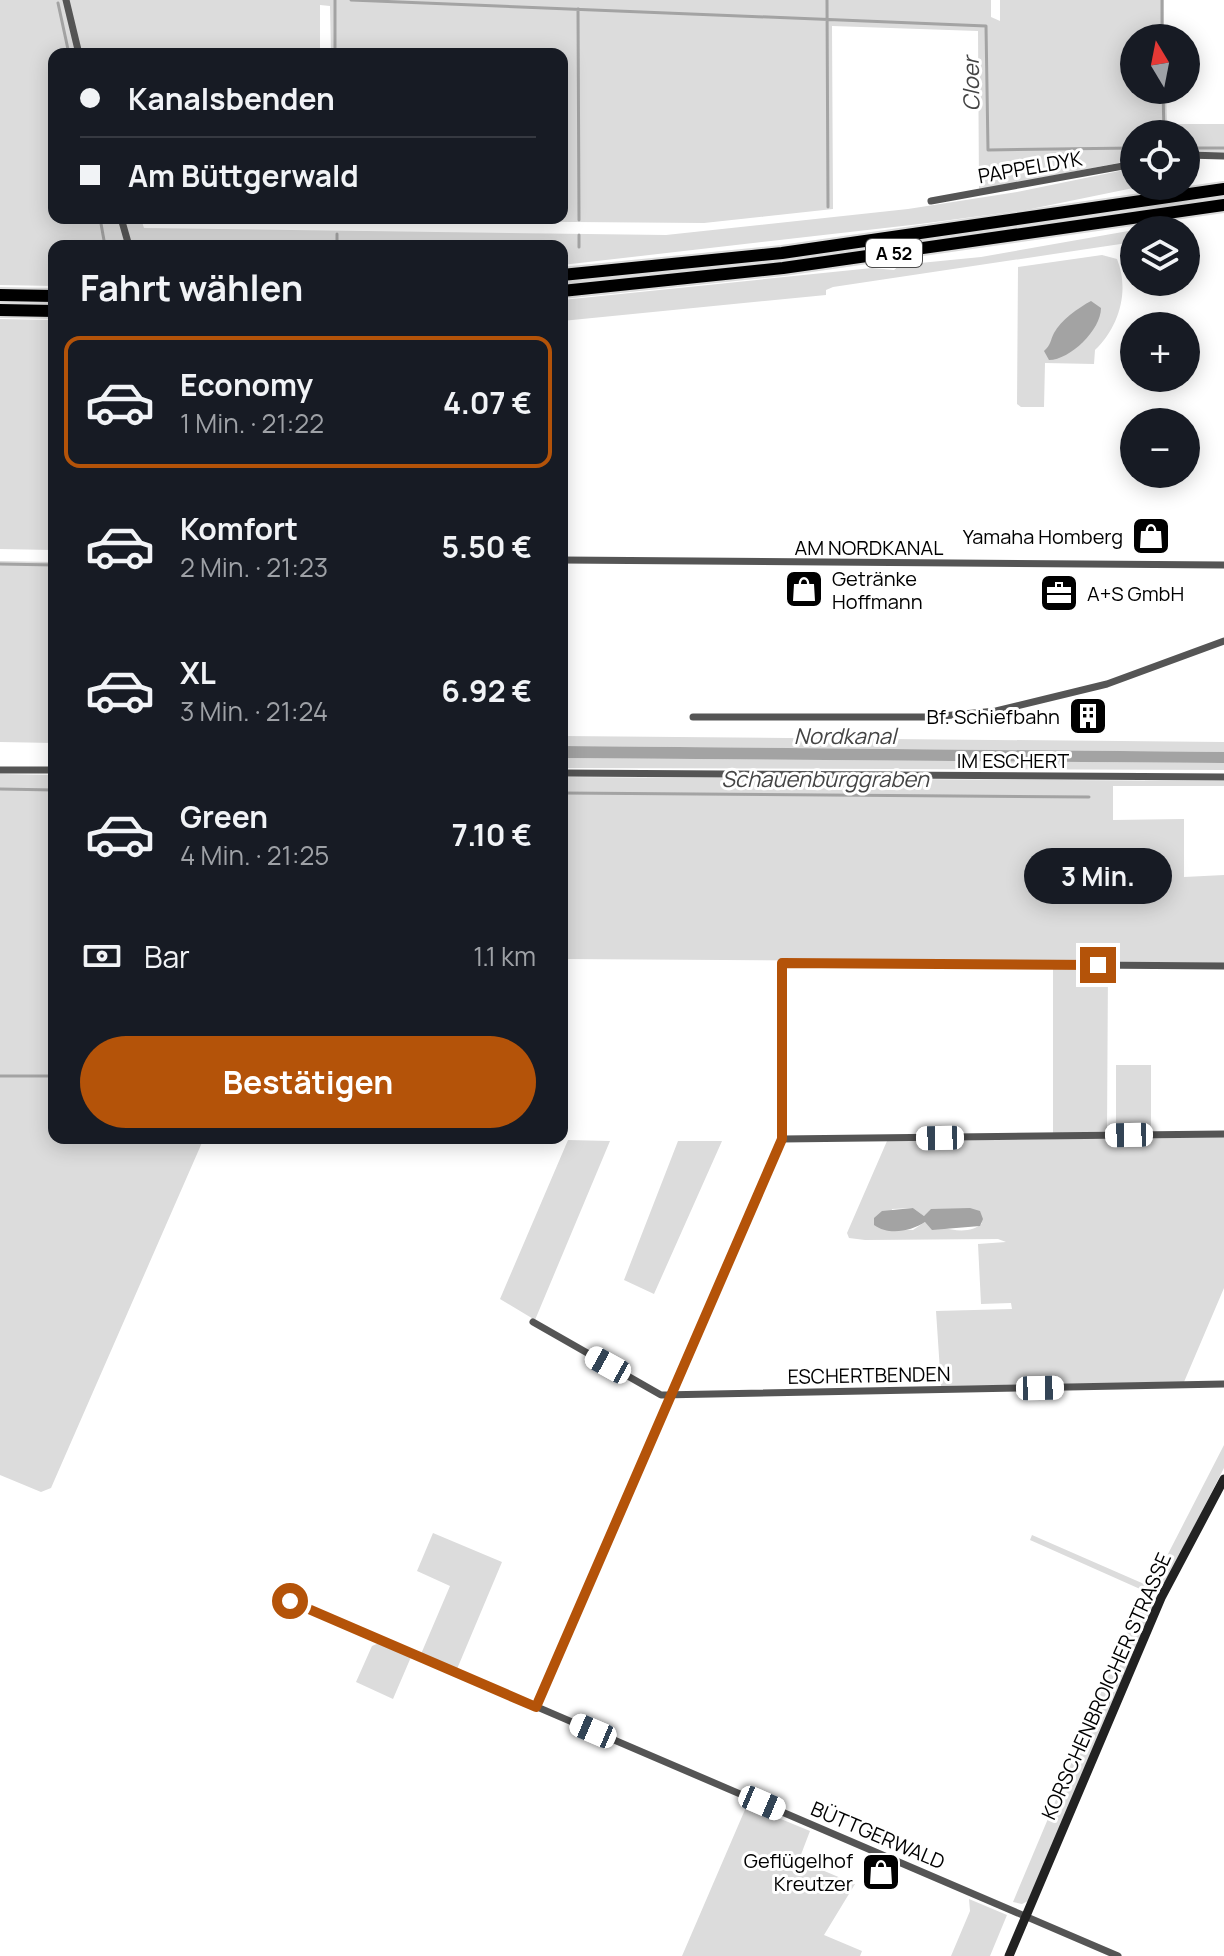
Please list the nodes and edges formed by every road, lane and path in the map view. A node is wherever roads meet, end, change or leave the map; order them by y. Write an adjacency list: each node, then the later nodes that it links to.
1 (66, 0): 2 (street)
2 (78, 48)
3 (1200, 155): 4 (street)
4 (1224, 156)
5 (1120, 167): 7 (street, PAPPELDYK)
6 (1224, 189): 9 (highway, A 52)
7 (931, 201)
8 (1224, 205): 10 (highway, A 52)
9 (568, 274)
10 (568, 290)
11 (0, 295): 12 (highway)
12 (48, 296)
13 (0, 310): 14 (highway)
14 (48, 311)
15 (568, 560): 16 (street, AM NORDKANAL)
16 (1224, 565)
17 (1224, 641): 18 (street)
18 (693, 717)
19 (0, 770): 20 (street)
20 (48, 770)
21 (568, 773): 22 (street, IM ESCHERT)
22 (1224, 777)
23 (1224, 966): 25 (street)
24 (1224, 1134): 25 (street)
25 (782, 1139): 28 (street)
26 (533, 1322): 28 (street, ESCHERTBENDEN)
27 (1224, 1384): 28 (street, ESCHERTBENDEN)
28 (673, 1395): 31 (street)
29 (1224, 1479): 32 (main road, KORSCHENBROICHER STRASSE)
30 (290, 1601): 31 (street, BÜTTGERWALD)
31 (536, 1707): 32 (street, BÜTTGERWALD)
32 (1027, 1913): 33 (main road, KORSCHENBROICHER STRASSE); 34 (street, BÜTTGERWALD)
33 (1009, 1956)
34 (1118, 1956)

